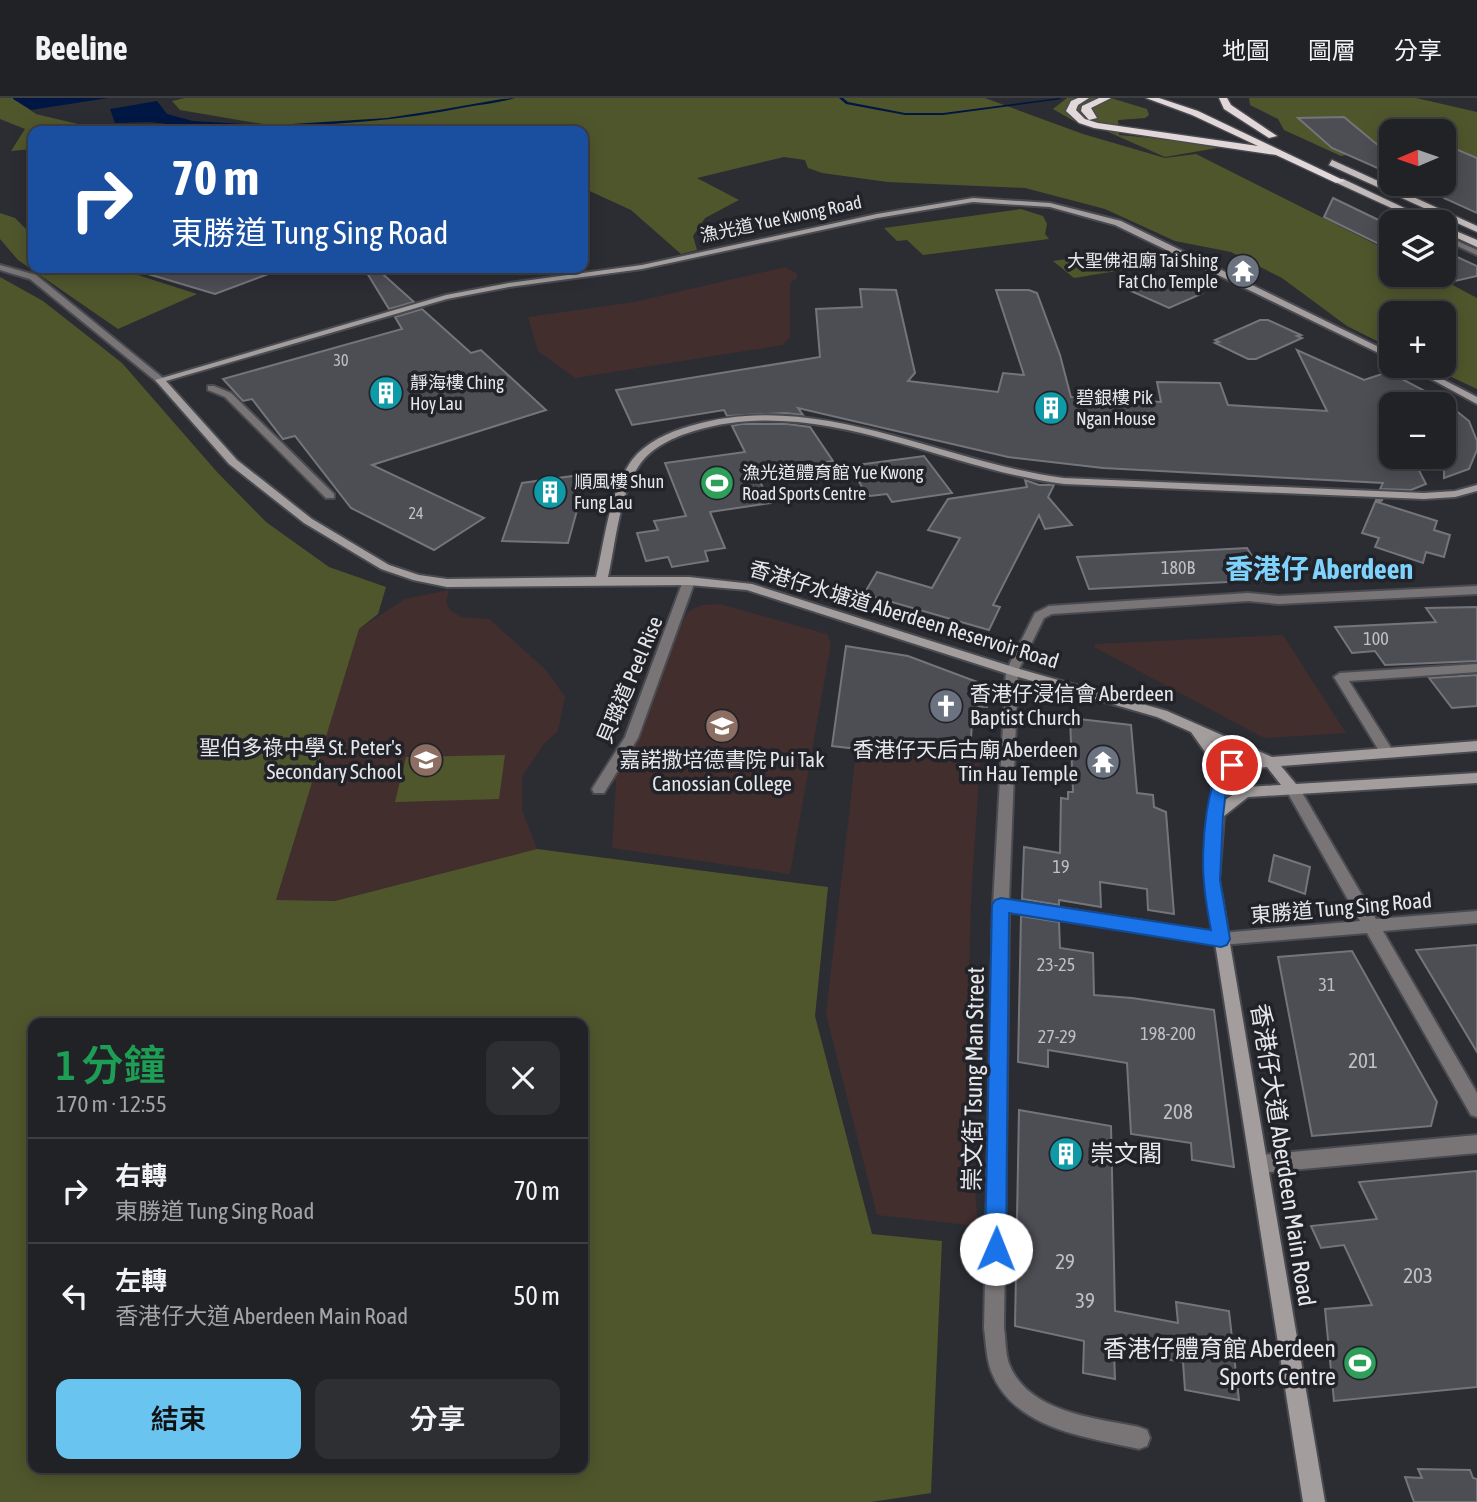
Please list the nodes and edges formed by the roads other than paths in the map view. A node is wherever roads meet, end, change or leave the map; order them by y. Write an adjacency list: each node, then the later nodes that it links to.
1 (1085, 98): 6 (highway)
2 (1107, 98): 6 (highway)
3 (1150, 98): 6 (highway); 7 (highway)
4 (1175, 98): 5 (highway)
5 (1223, 98)
6 (1122, 129): 7 (highway)
7 (1277, 152): 9 (highway)
8 (1327, 160): 13 (main road)
9 (1340, 181): 10 (main road)
10 (1394, 207): 11 (street); 12 (main road)
11 (1398, 210)
12 (1401, 210)
13 (1477, 229)
14 (1456, 234): 16 (main road)
15 (1456, 243): 17 (street)
16 (1477, 244)
17 (1477, 253)
18 (0, 267): 21 (street, 香港仔水塘道 Aberdeen Reservoir Road)
19 (1379, 350): 21 (street, 漁光道 Yue Kwong Road)
20 (1434, 378): 23 (street)
21 (160, 380): 26 (street, 香港仔水塘道 Aberdeen Reservoir Road)
22 (211, 388): 25 (street)
23 (1477, 401)
24 (1477, 488): 26 (street)
25 (330, 496)
26 (601, 579): 27 (street, 香港仔水塘道 Aberdeen Reservoir Road)
27 (689, 581): 30 (street, 香港仔水塘道 Aberdeen Reservoir Road); 38 (street, 貝璐道 Peel Rise)
28 (1477, 590): 30 (street)
29 (1477, 668): 33 (street)
30 (1012, 671): 31 (street, 香港仔水塘道 Aberdeen Reservoir Road); 40 (street, 崇文街 Tsung Man Street)
31 (1195, 730): 34 (street, 香港仔水塘道 Aberdeen Reservoir Road); 36 (street)
32 (1477, 746): 33 (street)
33 (1387, 751): 34 (street)
34 (1269, 761): 36 (street); 37 (street, 香港仔水塘道 Aberdeen Reservoir Road)
35 (1477, 778): 37 (street)
36 (1220, 781): 39 (street, 香港仔大道 Aberdeen Main Road)
37 (1292, 788): 39 (street); 42 (street)
38 (598, 789)
39 (1215, 816): 43 (street, 香港仔大道 Aberdeen Main Road)
40 (1001, 905): 43 (street, 東勝道 Tung Sing Road); 47 (street, 崇文街 Tsung Man Street)
41 (1477, 917): 42 (street, 東勝道 Tung Sing Road)
42 (1371, 925): 43 (street, 東勝道 Tung Sing Road); 44 (street)
43 (1221, 939): 46 (street, 香港仔大道 Aberdeen Main Road)
44 (1477, 1110)
45 (1477, 1144): 46 (street)
46 (1260, 1164): 48 (street, 香港仔大道 Aberdeen Main Road)
47 (1139, 1438)
48 (1314, 1502)

